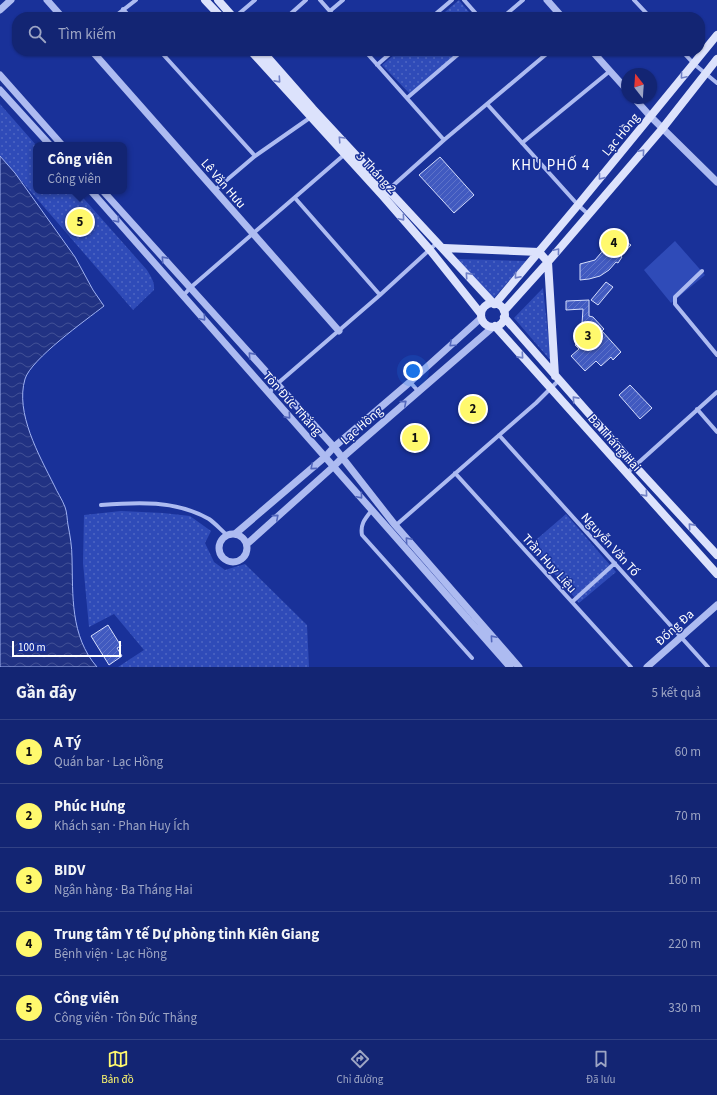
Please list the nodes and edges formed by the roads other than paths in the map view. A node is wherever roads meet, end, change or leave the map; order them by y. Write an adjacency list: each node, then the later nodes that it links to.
1 (12, 0): 16 (street)
2 (47, 0): 18 (street)
3 (136, 0): 15 (street)
4 (205, 0): 21 (main road)
5 (218, 0): 22 (main road)
6 (255, 0): 23 (street)
7 (306, 0): 24 (street)
8 (320, 0): 17 (street)
9 (342, 0): 17 (street)
10 (452, 0): 25 (street)
11 (464, 0): 26 (street)
12 (523, 0): 27 (street)
13 (547, 0): 28 (street)
14 (634, 0): 29 (street)
15 (123, 9): 19 (street); 20 (street)
16 (0, 10)
17 (330, 11)
18 (58, 12)
19 (120, 12)
20 (126, 12)
21 (216, 12)
22 (229, 12)
23 (240, 12)
24 (293, 12)
25 (438, 12)
26 (475, 12)
27 (508, 12)
28 (558, 12)
29 (645, 12)
30 (717, 35): 31 (main road, Lạc Hồng)
31 (705, 50)
32 (96, 56): 65 (street, Lê Văn Hưu)
33 (165, 56): 63 (street)
34 (258, 56): 55 (main road, 3 Tháng 2, one-way to 55)
35 (266, 56): 55 (main road, 3 Tháng 2)
36 (369, 56): 45 (street)
37 (387, 56): 45 (street)
38 (456, 56): 52 (street)
39 (544, 56): 53 (street)
40 (596, 56): 46 (street)
41 (687, 56): 44 (street)
42 (700, 56): 44 (main road, Lạc Hồng)
43 (717, 59): 47 (main road)
44 (694, 64): 47 (street); 56 (main road, Lạc Hồng, one-way to 56)
45 (377, 65): 52 (street)
46 (610, 71): 49 (street); 61 (street)
47 (705, 74): 50 (street); 57 (main road)
48 (0, 75): 60 (street)
49 (621, 83)
50 (717, 83)
51 (0, 90): 59 (street)
52 (407, 98): 58 (street)
53 (487, 104): 58 (street); 61 (street)
54 (639, 104): 56 (street)
55 (312, 113): 62 (main road, 3 Tháng 2); 63 (street); 66 (main road, 3 Tháng 2, one-way to 55)
56 (650, 116): 57 (street); 70 (main road, Lạc Hồng, one-way to 70)
57 (662, 128): 64 (street); 71 (main road, one-way to 57)
58 (444, 140): 66 (street)
59 (47, 142)
60 (59, 142)
61 (522, 143): 70 (street)
62 (345, 154): 66 (main road, 3 Tháng 2); 69 (street)
63 (255, 156): 65 (street)
64 (717, 182)
65 (215, 190): 72 (street, Lê Văn Hưu)
66 (386, 192): 73 (main road, 3 Tháng 2); 74 (main road, 3 Tháng 2, one-way to 74)
67 (94, 194): 79 (street, Tôn Đức Thắng, one-way to 79)
68 (106, 194): 78 (street, Tôn Đức Thắng, one-way to 68)
69 (295, 198): 72 (street); 80 (street)
70 (578, 205): 71 (street); 75 (main road, Lạc Hồng)
71 (588, 214): 76 (main road, one-way to 71)
72 (253, 234): 78 (street); 85 (street, Lê Văn Hưu)
73 (441, 245): 74 (street); 75 (main road); 81 (main road, 3 Tháng 2, one-way to 73)
74 (430, 250): 80 (street); 83 (main road, 3 Tháng 2)
75 (539, 252): 76 (main road); 81 (main road, Lạc Hồng, one-way to 81)
76 (548, 262): 82 (main road); 87 (main road)
77 (702, 271): 86 (street)
78 (190, 288): 79 (street); 89 (street, Tôn Đức Thắng, one-way to 78)
79 (183, 296): 93 (street, Tôn Đức Thắng, one-way to 93)
80 (380, 296): 85 (street)
81 (494, 304): 82 (main road); 83 (main road)
82 (504, 314): 84 (main road); 87 (main road, Ba Tháng Hai)
83 (481, 316): 84 (main road); 88 (street, Lạc Hồng, one-way to 88)
84 (494, 326): 90 (main road, Ba Tháng Hai, one-way to 90); 91 (street, Lạc Hồng)
85 (339, 331): 89 (street)
86 (717, 355)
87 (557, 378): 90 (street); 100 (main road, Ba Tháng Hai, one-way to 87)
88 (410, 382): 91 (street); 97 (street, Lạc Hồng)
89 (277, 384): 93 (street); 97 (street, Tôn Đức Thắng)
90 (551, 389): 96 (street); 103 (main road, Ba Tháng Hai)
91 (418, 391): 99 (street, Lạc Hồng, one-way to 91)
92 (717, 392): 94 (street)
93 (268, 393): 98 (street, Tôn Đức Thắng, one-way to 98)
94 (697, 409): 95 (street); 100 (street)
95 (717, 432)
96 (500, 435): 102 (street); 112 (street, Nguyễn Văn Tố)
97 (334, 447): 98 (street, Lạc Hồng); 99 (street, Tôn Đức Thắng)
98 (326, 457): 101 (street, Tôn Đức Thắng); 108 (street, Lạc Hồng, one-way to 108)
99 (343, 457): 101 (street, Lạc Hồng); 106 (street, Tôn Đức Thắng)
100 (634, 465): 103 (street); 111 (main road, Ba Tháng Hai, one-way to 100)
101 (334, 466): 105 (street, Tôn Đức Thắng, one-way to 105); 110 (street, Lạc Hồng, one-way to 101)
102 (455, 473): 106 (street); 114 (street, Trần Huy Liệu)
103 (627, 473): 113 (main road, Ba Tháng Hai, one-way to 113)
104 (101, 505): 109 (street)
105 (372, 510): 107 (street, Tôn Đức Thắng); 117 (street)
106 (395, 525): 107 (street); 119 (street, Tôn Đức Thắng, one-way to 106)
107 (391, 532): 118 (street, Tôn Đức Thắng)
108 (235, 534): 109 (street); 110 (street)
109 (227, 535): 110 (street)
110 (247, 544)
111 (717, 555)
112 (615, 563): 114 (street); 116 (street, Nguyễn Văn Tố)
113 (717, 574)
114 (572, 602): 120 (street, Trần Huy Liệu)
115 (717, 604): 116 (street, Đống Đa)
116 (681, 637): 121 (street, Đống Đa); 122 (street, Nguyễn Văn Tố)
117 (472, 658)
118 (510, 667)
119 (519, 667)
120 (631, 667)
121 (647, 667)
122 (708, 667)

